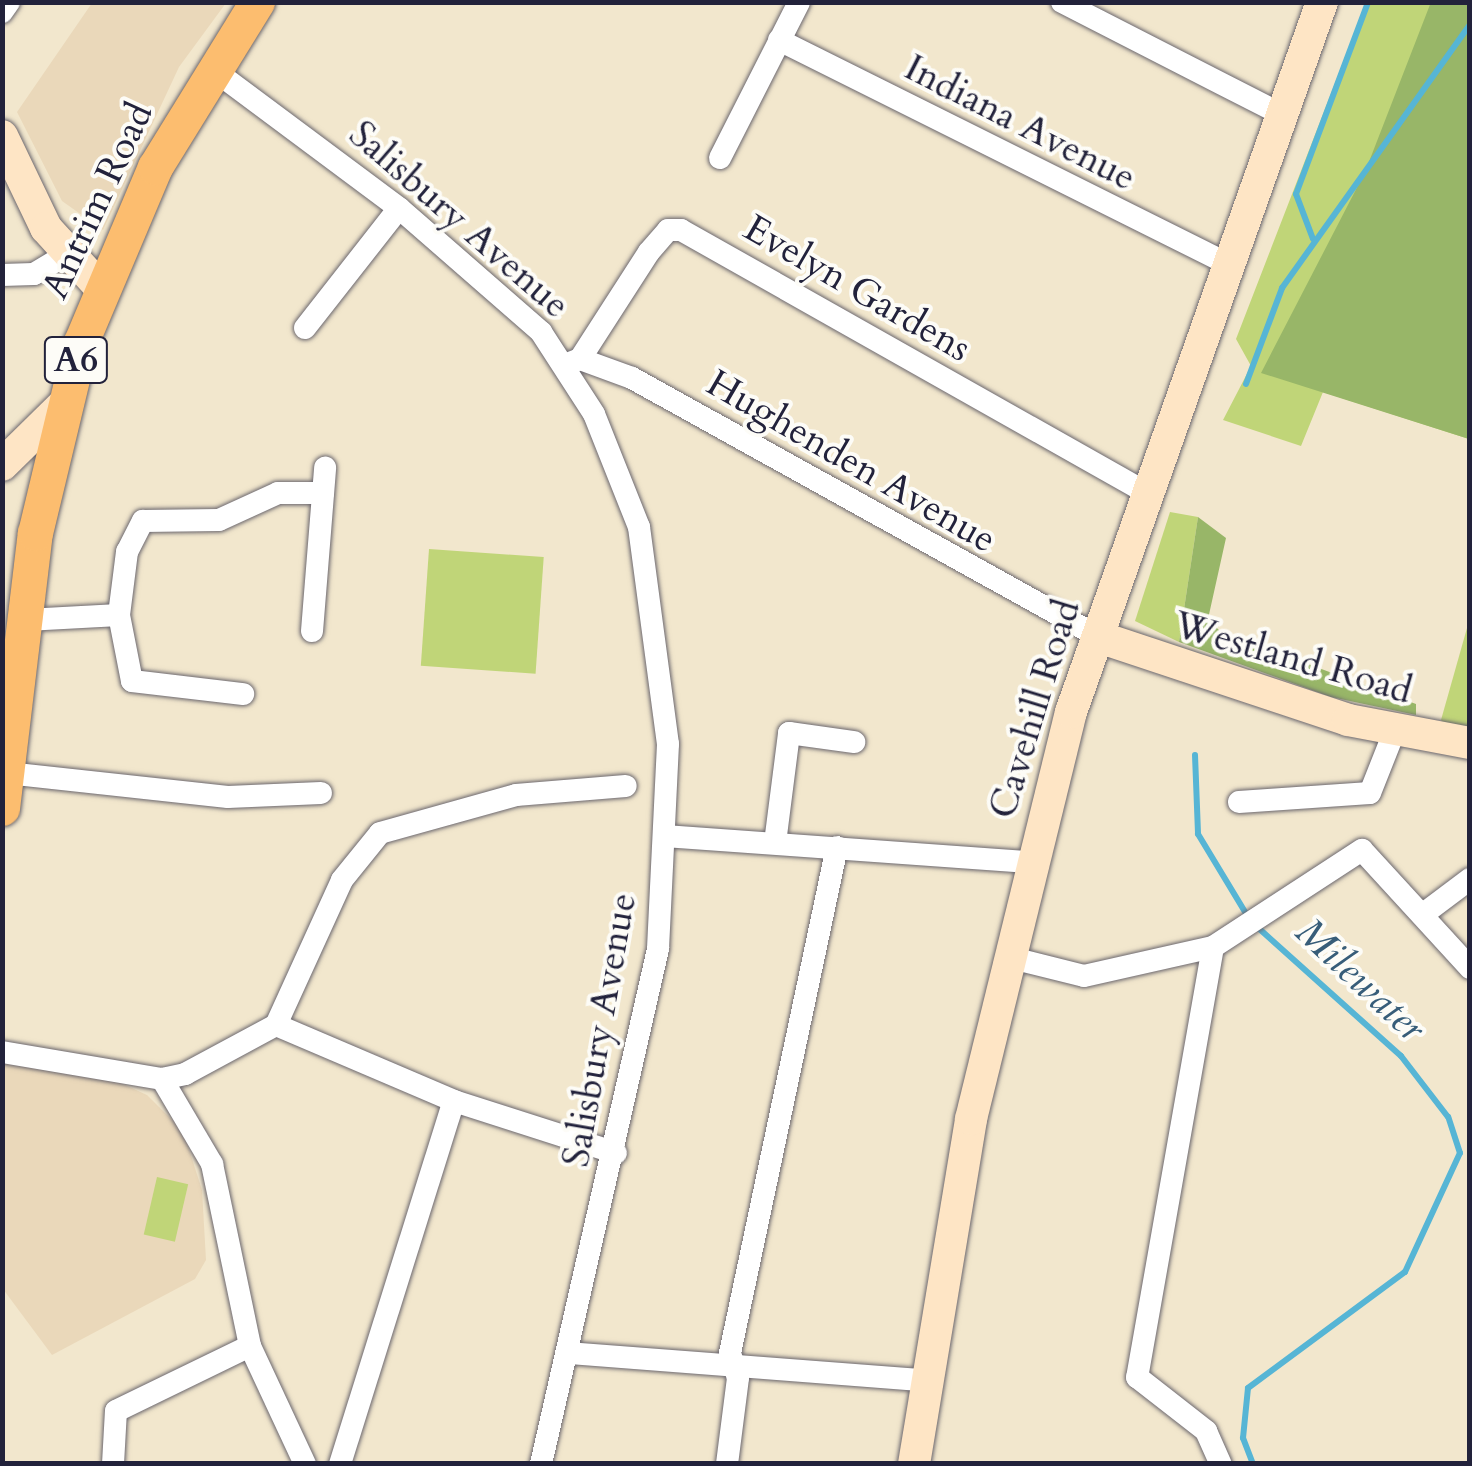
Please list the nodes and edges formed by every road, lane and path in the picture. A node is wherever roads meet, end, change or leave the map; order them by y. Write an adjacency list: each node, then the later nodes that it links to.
1 (9, 2): 6 (street)
2 (257, 2): 8 (main road, Antrim Road / A6)
3 (799, 2): 7 (street)
4 (1062, 2): 9 (street)
5 (1322, 2): 9 (main road, Cavehill Road)
6 (2, 12)
7 (780, 40): 11 (street); 14 (street, Indiana Avenue)
8 (211, 68): 12 (street, Salisbury Avenue); 16 (main road, Antrim Road / A6)
9 (1281, 114): 14 (main road, Cavehill Road)
10 (2, 136): 13 (main road)
11 (720, 158)
12 (400, 208): 17 (street); 18 (street, Salisbury Avenue)
13 (64, 256): 15 (street); 16 (main road)
14 (1230, 265): 24 (main road, Cavehill Road)
15 (2, 275)
16 (99, 286): 19 (main road, Antrim Road / A6)
17 (306, 328)
18 (573, 362): 24 (street, Evelyn Gardens); 29 (street, Hughenden Avenue); 38 (street, Salisbury Avenue)
19 (63, 405): 20 (main road); 23 (main road, Antrim Road / A6)
20 (2, 465)
21 (325, 468): 25 (street)
22 (2, 478): 23 (main road)
23 (46, 478): 27 (main road, Antrim Road / A6)
24 (1146, 492): 29 (main road, Cavehill Road)
25 (324, 493): 26 (street); 28 (street)
26 (119, 616): 27 (street); 30 (street)
27 (26, 620): 35 (main road, Antrim Road / A6)
28 (312, 630)
29 (1098, 637): 31 (main road, Westland Road); 41 (main road, Cavehill Road)
30 (243, 694)
31 (1395, 730): 33 (main road, Westland Road); 37 (street)
32 (854, 742): 39 (street)
33 (1470, 743)
34 (626, 786): 47 (street)
35 (5, 790): 36 (street)
36 (321, 793)
37 (1239, 802)
38 (665, 836): 39 (street); 51 (street, Salisbury Avenue)
39 (774, 842): 40 (street)
40 (836, 848): 41 (street); 54 (street)
41 (1032, 862): 45 (main road, Cavehill Road)
42 (1470, 879): 43 (street)
43 (1426, 912): 44 (street); 46 (street)
44 (1214, 947): 45 (street); 62 (street)
45 (1008, 958): 55 (main road, Cavehill Road)
46 (1470, 968)
47 (276, 1025): 49 (street); 50 (street)
48 (2, 1052): 49 (street)
49 (162, 1079): 52 (street)
50 (454, 1101): 51 (street); 58 (street)
51 (616, 1154): 53 (street, Salisbury Avenue)
52 (250, 1346): 56 (street); 57 (street)
53 (568, 1353): 54 (street); 59 (street, Salisbury Avenue)
54 (737, 1364): 55 (street); 60 (street)
55 (922, 1380): 61 (main road, Cavehill Road)
56 (113, 1464)
57 (305, 1464)
58 (340, 1464)
59 (541, 1464)
60 (726, 1464)
61 (914, 1464)
62 (1221, 1464)

